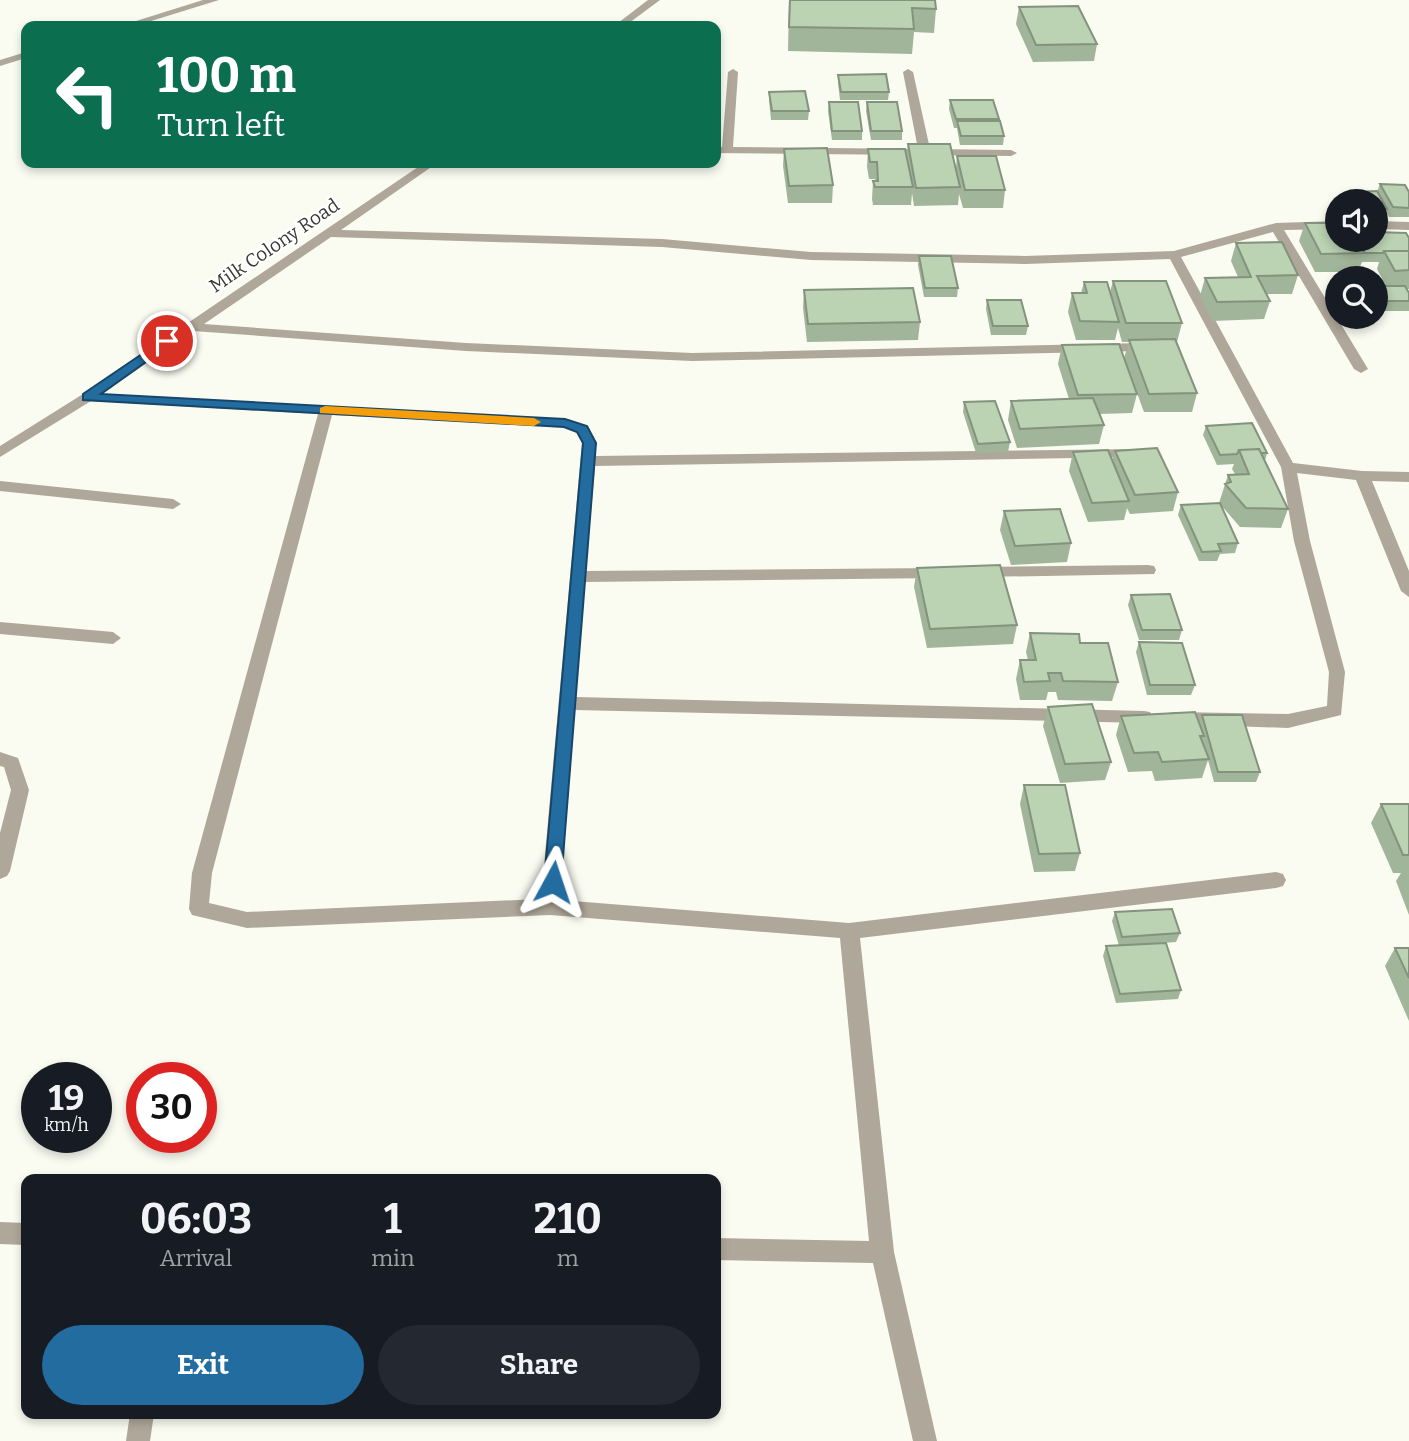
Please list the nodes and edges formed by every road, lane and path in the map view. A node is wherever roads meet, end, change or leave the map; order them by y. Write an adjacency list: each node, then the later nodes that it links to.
1 (214, 0): 3 (street)
2 (655, 0): 4 (street)
3 (142, 21)
4 (626, 21)
5 (21, 57): 6 (street)
6 (0, 63)
7 (733, 72): 9 (street)
8 (908, 72): 10 (street)
9 (721, 150): 10 (street)
10 (925, 153): 11 (street)
11 (1011, 153)
12 (424, 168): 17 (street, Milk Colony Road)
13 (1388, 225): 15 (street)
14 (1325, 226): 16 (street)
15 (1409, 226)
16 (1276, 228): 18 (street); 21 (street)
17 (326, 233): 18 (street); 19 (street, Milk Colony Road)
18 (1174, 255): 27 (street)
19 (187, 327): 20 (street); 22 (street, Milk Colony Road)
20 (1142, 347)
21 (1361, 369)
22 (88, 397): 23 (street); 25 (street, Milk Colony Road)
23 (326, 411): 26 (street); 41 (street)
24 (1144, 452): 26 (street)
25 (0, 453)
26 (588, 461): 33 (street)
27 (1287, 467): 28 (street); 37 (street)
28 (1362, 476): 29 (street); 34 (street)
29 (1409, 477)
30 (0, 486): 31 (street)
31 (173, 504)
32 (1148, 570): 33 (street)
33 (578, 577): 37 (street)
34 (1409, 591)
35 (0, 628): 36 (street)
36 (113, 638)
37 (568, 704): 41 (street)
38 (0, 760): 39 (street)
39 (0, 871)
40 (1276, 880): 42 (street)
41 (550, 907): 42 (street)
42 (849, 930): 46 (street)
43 (0, 1233): 44 (street)
44 (21, 1234)
45 (721, 1249): 46 (street)
46 (883, 1252): 49 (street)
47 (141, 1419): 48 (street)
48 (138, 1441)
49 (925, 1441)

